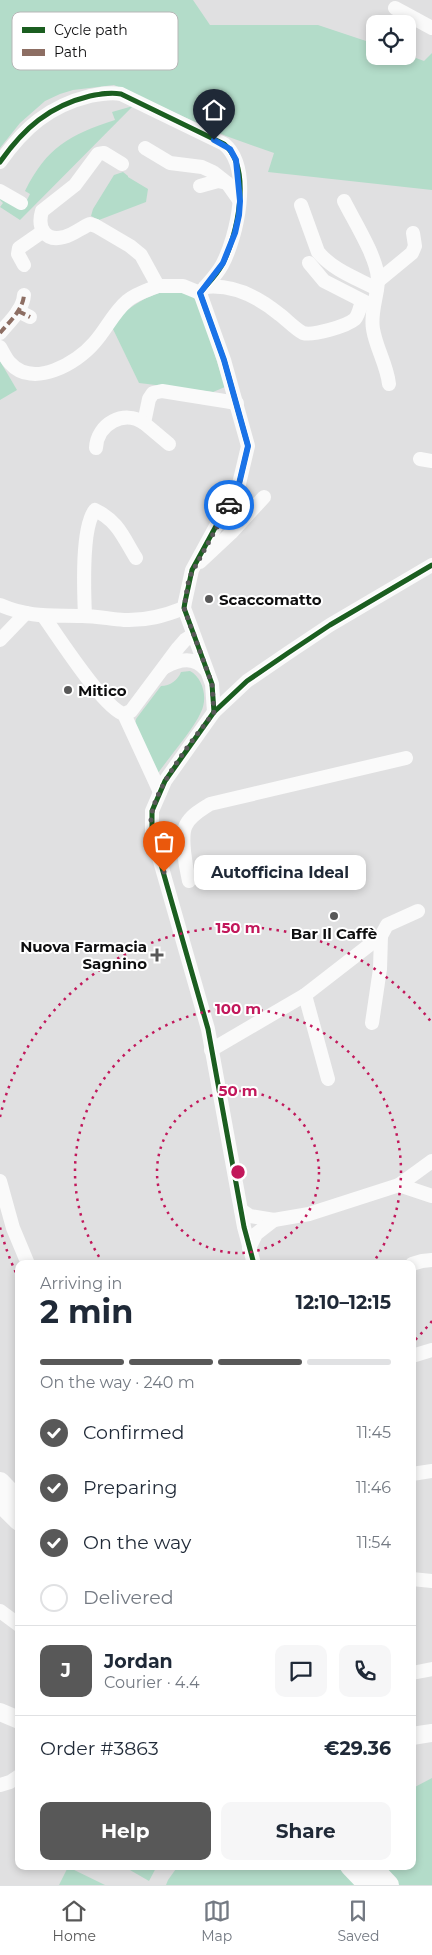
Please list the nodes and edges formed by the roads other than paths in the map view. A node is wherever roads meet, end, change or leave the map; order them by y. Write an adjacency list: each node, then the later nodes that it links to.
1 (395, 8): 2 (street)
2 (432, 28)
3 (145, 148): 6 (street)
4 (0, 162): 9 (street)
5 (122, 164): 13 (street)
6 (227, 183): 7 (street); 9 (street)
7 (200, 186)
8 (0, 191): 11 (street)
9 (240, 201): 19 (street)
10 (344, 201): 17 (street)
11 (21, 203)
12 (300, 204): 17 (street)
13 (42, 232): 16 (street); 18 (street)
14 (413, 233): 17 (street)
15 (309, 263): 21 (street)
16 (24, 265)
17 (377, 285): 21 (street)
18 (158, 286): 19 (street); 23 (street)
19 (202, 290): 21 (street); 25 (street)
20 (24, 295): 22 (street)
21 (368, 303): 24 (street)
22 (0, 333)
23 (0, 347)
24 (389, 384)
25 (237, 403): 26 (street); 32 (street)
26 (144, 423): 27 (street); 28 (street)
27 (169, 444)
28 (96, 448)
29 (264, 497): 32 (street)
30 (136, 558): 36 (street)
31 (432, 565): 42 (street)
32 (192, 570): 34 (street)
33 (0, 605): 35 (street)
34 (184, 608): 36 (street); 38 (street)
35 (26, 613): 37 (street); 39 (street)
36 (85, 616): 37 (street)
37 (44, 617): 43 (street)
38 (193, 635): 40 (street); 41 (street)
39 (0, 640)
40 (165, 668): 41 (street); 43 (street)
41 (206, 670): 42 (street)
42 (214, 712): 45 (street)
43 (124, 714): 45 (street)
44 (406, 758): 46 (street)
45 (160, 792): 51 (street)
46 (189, 880)
47 (418, 911): 48 (street)
48 (381, 936): 49 (street); 50 (street)
49 (305, 994): 51 (street); 52 (street)
50 (372, 1024)
51 (212, 1050): 57 (street)
52 (328, 1079)
53 (432, 1161): 55 (street)
54 (0, 1181): 60 (street)
55 (399, 1185): 56 (street); 58 (street)
56 (432, 1196)
57 (241, 1210): 58 (street); 59 (street)
58 (274, 1220): 59 (street)
59 (249, 1248): 61 (street)
60 (26, 1260)
61 (253, 1260)
62 (432, 1260): 63 (street)
63 (416, 1262)
64 (432, 1350): 65 (street)
65 (416, 1355)
66 (432, 1471): 67 (street)
67 (416, 1473)
68 (0, 1482): 69 (highway)
69 (15, 1498)
70 (0, 1502): 71 (highway)
71 (15, 1517)
72 (416, 1579): 73 (street)
73 (432, 1581)
74 (0, 1611): 75 (street)
75 (15, 1622)
76 (432, 1669): 77 (street)
77 (416, 1672)
78 (0, 1712): 79 (main road)
79 (15, 1718)
80 (432, 1733): 81 (main road)
81 (416, 1735)
82 (15, 1779): 83 (street)
83 (0, 1785)
84 (354, 1870): 86 (highway)
85 (375, 1870): 87 (highway)
86 (368, 1885)
87 (389, 1885)

